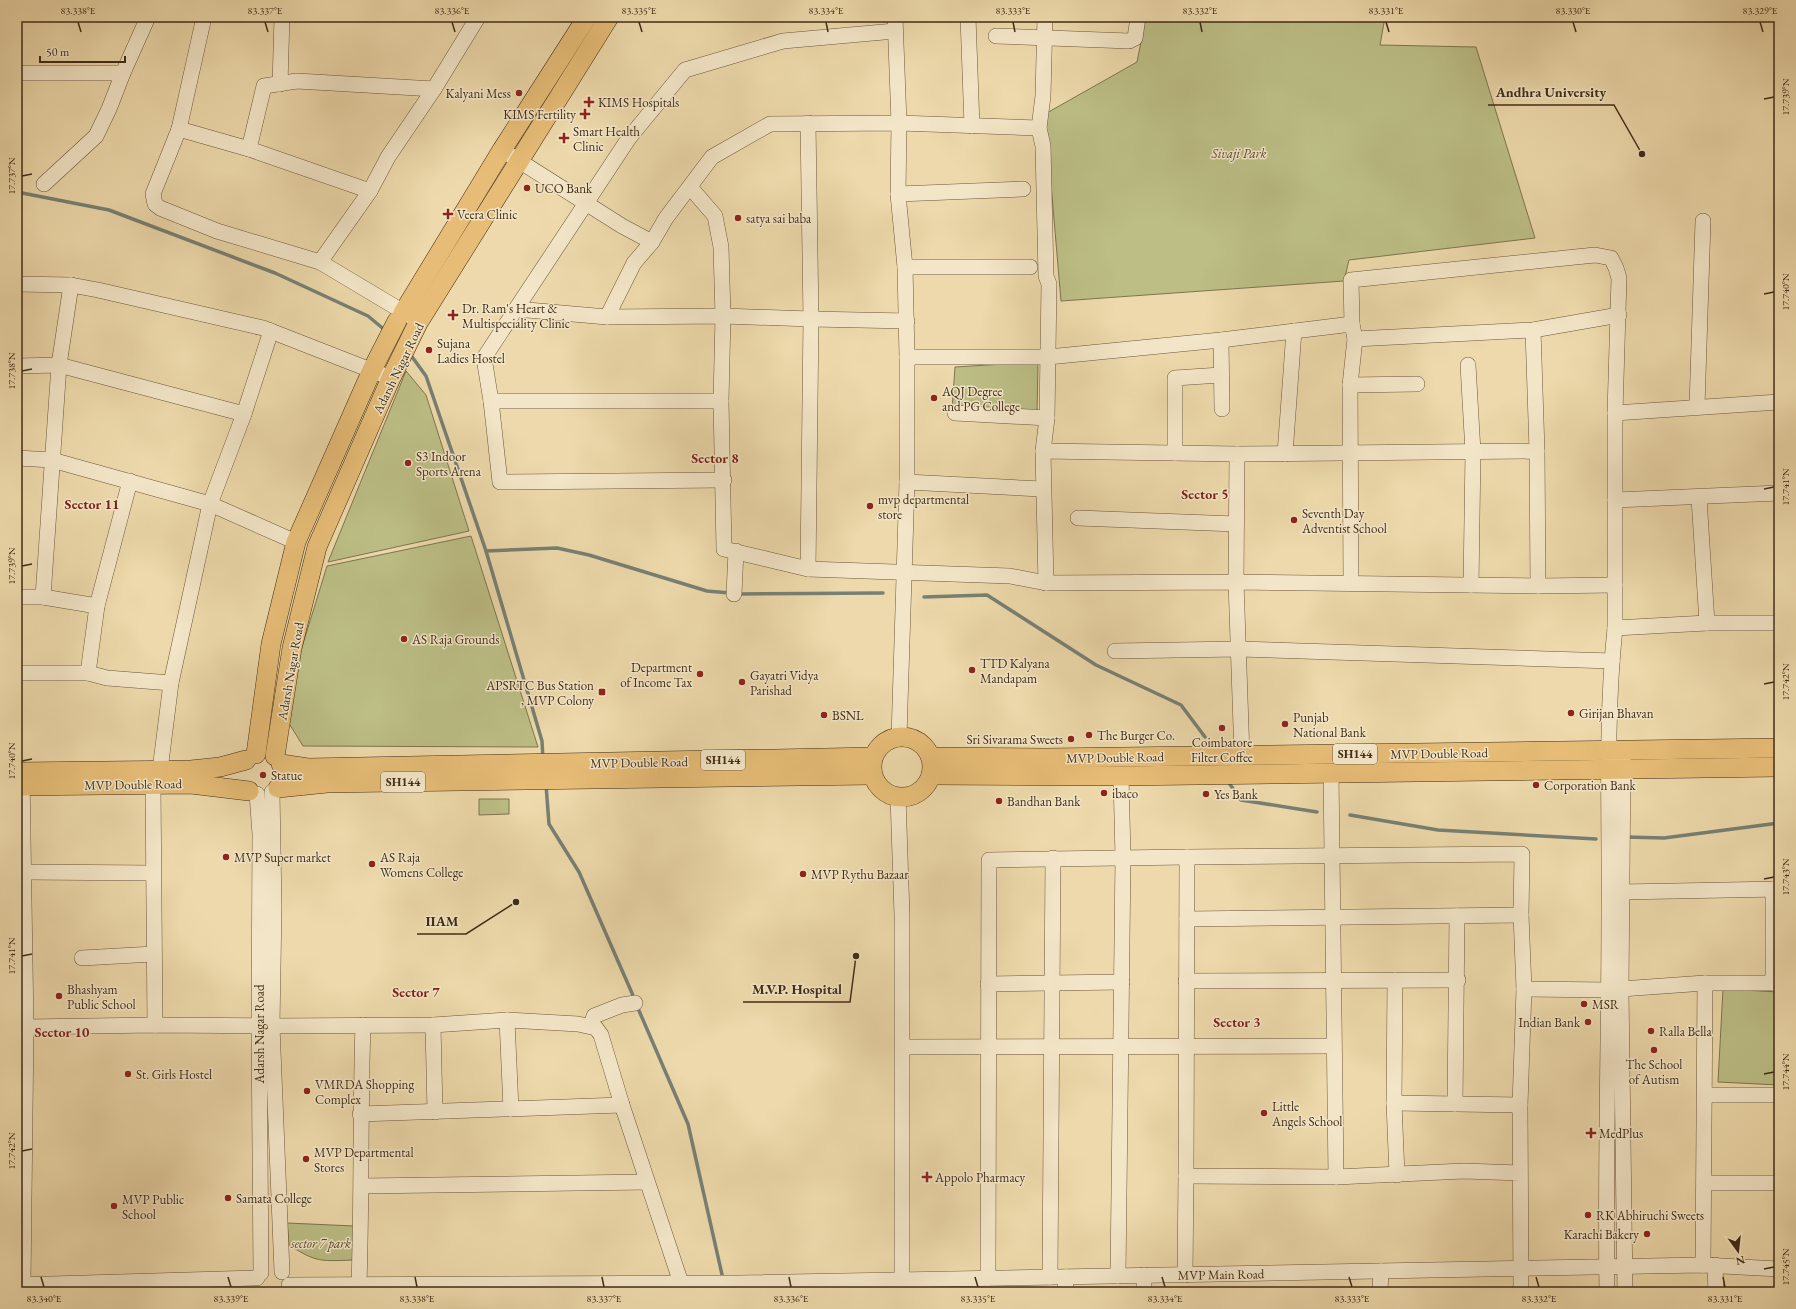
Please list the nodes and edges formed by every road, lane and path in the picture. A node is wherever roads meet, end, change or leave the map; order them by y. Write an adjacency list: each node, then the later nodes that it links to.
1 (148, 17): 14 (street)
2 (204, 17): 21 (street)
3 (282, 17): 15 (street)
4 (478, 17): 16 (street)
5 (587, 17): 23 (main road, Adarsh Nagar Road)
6 (609, 17): 24 (main road, Adarsh Nagar Road)
7 (968, 17): 19 (street)
8 (1045, 17): 12 (street)
9 (1138, 17): 12 (street)
10 (895, 24): 18 (street); 30 (street)
11 (996, 36): 12 (street)
12 (1045, 38): 20 (street)
13 (17, 73): 14 (street)
14 (123, 73): 25 (street)
15 (280, 84): 16 (street); 22 (street)
16 (434, 89): 28 (street)
17 (808, 123): 18 (street); 26 (street); 43 (street)
18 (899, 123): 19 (street); 29 (street)
19 (972, 126): 20 (street)
20 (1039, 128): 51 (street)
21 (179, 129): 22 (street); 33 (street)
22 (249, 149): 28 (street)
23 (502, 150): 24 (street); 42 (main road, Adarsh Nagar Road)
24 (520, 163): 30 (street); 42 (main road, Adarsh Nagar Road)
25 (44, 184)
26 (690, 186): 32 (street); 40 (street)
27 (1023, 189): 29 (street)
28 (370, 191): 33 (street)
29 (898, 194): 34 (street)
30 (585, 203): 32 (street); 38 (street)
31 (1703, 221): 63 (street)
32 (652, 242): 41 (street)
33 (320, 262): 42 (street)
34 (905, 267): 35 (street); 44 (street)
35 (1030, 267)
36 (17, 284): 37 (street)
37 (71, 286): 46 (street); 52 (street)
38 (516, 309): 41 (street); 61 (street)
39 (1619, 315): 45 (street); 48 (street); 66 (street)
40 (723, 316): 41 (street); 43 (street); 60 (street)
41 (607, 317)
42 (410, 319): 55 (main road, Adarsh Nagar Road); 57 (main road, Adarsh Nagar Road)
43 (811, 319): 44 (street); 90 (street)
44 (907, 321): 50 (street)
45 (1533, 330): 48 (street); 70 (street)
46 (271, 331): 55 (street); 67 (street)
47 (1294, 332): 48 (street); 49 (street); 74 (street)
48 (1353, 332): 59 (street)
49 (1221, 340): 51 (street); 56 (street)
50 (908, 357): 51 (street); 80 (street)
51 (1048, 357): 68 (street)
52 (59, 364): 54 (street); 67 (street); 77 (street)
53 (1468, 365): 71 (street)
54 (17, 366)
55 (372, 370): 57 (street); 88 (main road, Adarsh Nagar Road)
56 (1221, 375): 64 (street); 72 (street)
57 (391, 378): 116 (main road, Adarsh Nagar Road)
58 (1417, 384): 59 (street)
59 (1350, 385): 75 (street)
60 (721, 401): 61 (street); 78 (street)
61 (491, 402): 78 (street)
62 (1779, 402): 63 (street)
63 (1697, 407): 66 (street)
64 (1222, 410)
65 (955, 413): 68 (street)
66 (1615, 413): 84 (street)
67 (244, 414): 85 (street)
68 (1046, 418): 69 (street)
69 (1043, 451): 72 (street); 81 (street)
70 (1538, 451): 71 (street); 97 (street)
71 (1474, 452): 75 (street); 95 (street)
72 (1175, 453): 73 (street)
73 (1237, 454): 74 (street); 87 (street)
74 (1285, 454): 75 (street)
75 (1351, 454): 94 (street)
76 (17, 458): 77 (street)
77 (52, 460): 79 (street); 100 (street)
78 (724, 480): 89 (street)
79 (130, 481): 85 (street); 101 (street)
80 (907, 482): 81 (street); 91 (street)
81 (1042, 490): 93 (street)
82 (1779, 493): 83 (street)
83 (1699, 498): 84 (street); 102 (street)
84 (1615, 500): 96 (street)
85 (210, 504): 88 (street); 110 (street)
86 (1078, 518): 87 (street)
87 (1236, 524): 92 (street)
88 (296, 542): 115 (main road, Adarsh Nagar Road)
89 (736, 551): 90 (street); 98 (street)
90 (808, 569): 91 (street)
91 (904, 572): 93 (street); 111 (street)
92 (1236, 582): 93 (street); 94 (street); 105 (street)
93 (1046, 583)
94 (1351, 583): 95 (street)
95 (1471, 585): 97 (street)
96 (1615, 585): 97 (street); 104 (street)
97 (1538, 586)
98 (734, 594)
99 (17, 597): 100 (street)
100 (43, 597): 101 (street)
101 (97, 606): 109 (street)
102 (1708, 623): 103 (street); 104 (street)
103 (1779, 623)
104 (1615, 628): 107 (street)
105 (1239, 649): 106 (street); 107 (street); 117 (street)
106 (1115, 651)
107 (1612, 661): 114 (street)
108 (17, 673): 109 (street)
109 (88, 673): 110 (street)
110 (171, 683): 126 (street)
111 (899, 737): 118 (main road); 119 (main road)
112 (1779, 748): 113 (main road, MVP Double Road / SH144)
113 (1729, 749): 114 (main road, MVP Double Road / SH144); 122 (main road)
114 (1615, 750): 117 (main road, MVP Double Road / SH144); 123 (street)
115 (251, 757): 116 (main road, SH144); 126 (main road, MVP Double Road / SH144); 128 (main road)
116 (278, 760): 125 (main road, MVP Double Road / SH144); 128 (main road)
117 (1242, 765): 120 (main road, MVP Double Road / SH144); 124 (main road, MVP Double Road / SH144)
118 (873, 766): 125 (main road, MVP Double Road / SH144); 129 (main road)
119 (931, 766): 120 (main road, MVP Double Road / SH144); 129 (main road)
120 (1121, 767): 133 (street)
121 (1779, 767): 122 (main road, MVP Double Road / SH144)
122 (1729, 768): 123 (main road, MVP Double Road / SH144)
123 (1616, 770): 124 (main road, MVP Double Road / SH144); 137 (street); 154 (street)
124 (1331, 772): 130 (street)
125 (458, 774): 128 (main road, MVP Double Road / SH144)
126 (157, 777): 127 (main road, MVP Double Road / SH144); 128 (main road, MVP Double Road / SH144); 135 (street)
127 (19, 779): 134 (street)
128 (260, 790): 159 (street)
129 (898, 797): 166 (street)
130 (1332, 856): 131 (street); 138 (street); 139 (street)
131 (1187, 857): 133 (street); 141 (street)
132 (1053, 858): 133 (street); 149 (street); 152 (street)
133 (1123, 858): 148 (street)
134 (24, 872): 135 (street); 162 (street)
135 (153, 873): 142 (street)
136 (1776, 889): 137 (street); 151 (street)
137 (1622, 892): 154 (street)
138 (1521, 915): 140 (street); 153 (street)
139 (1332, 916): 140 (street); 141 (street); 144 (street)
140 (1457, 916): 146 (street)
141 (1187, 919): 147 (street)
142 (154, 954): 143 (street); 157 (street)
143 (82, 958)
144 (1333, 980): 145 (street); 147 (street); 165 (street)
145 (1395, 980): 146 (street); 171 (street)
146 (1458, 980): 172 (street)
147 (1186, 981): 164 (street)
148 (1122, 982): 149 (street); 163 (street)
149 (1051, 983): 152 (street); 168 (street)
150 (1705, 983): 151 (street); 154 (street); 169 (street)
151 (1776, 983)
152 (988, 984): 167 (street)
153 (1524, 989): 154 (street); 173 (street)
154 (1615, 989): 189 (street); 190 (street)
155 (635, 1003): 161 (street)
156 (507, 1020): 160 (street); 161 (street); 175 (street)
157 (155, 1025): 159 (street); 162 (street)
158 (363, 1025): 159 (street); 160 (street); 178 (street)
159 (266, 1026): 200 (street, Adarsh Nagar Road); 201 (street)
160 (434, 1026): 177 (street)
161 (591, 1026): 174 (street)
162 (26, 1027): 176 (street)
163 (1121, 1046): 164 (street); 168 (street); 195 (street)
164 (1185, 1046): 165 (street); 181 (street)
165 (1333, 1046): 182 (street)
166 (903, 1047): 167 (street); 205 (street)
167 (988, 1047): 168 (street); 199 (street)
168 (1051, 1047): 197 (street)
169 (1705, 1095): 170 (street); 184 (street)
170 (1779, 1095)
171 (1394, 1104): 172 (street); 180 (street)
172 (1455, 1104): 173 (street)
173 (1520, 1104): 179 (street)
174 (622, 1106): 175 (street); 183 (street)
175 (510, 1109): 177 (street)
176 (21, 1112): 187 (street)
177 (435, 1112): 178 (street)
178 (360, 1114): 186 (street)
179 (1520, 1173): 180 (street); 191 (street)
180 (1397, 1175): 182 (street)
181 (1186, 1176): 182 (street); 194 (street)
182 (1336, 1177)
183 (647, 1182): 186 (street); 202 (street)
184 (1705, 1183): 185 (street); 188 (street)
185 (1779, 1183)
186 (362, 1186): 203 (street)
187 (21, 1194): 204 (street)
188 (1709, 1265): 190 (street, MVP Main Road); 192 (street, MVP Main Road); 213 (street)
189 (1607, 1267): 190 (street, MVP Main Road); 191 (street, MVP Main Road); 211 (street)
190 (1625, 1267): 212 (street)
191 (1521, 1269): 193 (street, MVP Main Road); 210 (street)
192 (1779, 1269)
193 (1381, 1271): 194 (street, MVP Main Road); 209 (street)
194 (1186, 1275): 196 (street, MVP Main Road)
195 (1118, 1276): 196 (street, MVP Main Road); 198 (street, MVP Main Road)
196 (1144, 1276): 208 (street)
197 (1050, 1277): 198 (street, MVP Main Road); 199 (street, MVP Main Road)
198 (1066, 1277): 207 (street)
199 (988, 1278): 205 (street, MVP Main Road)
200 (258, 1281): 201 (street, MVP Main Road); 204 (street)
201 (286, 1283): 203 (street, MVP Main Road)
202 (681, 1283): 205 (street, MVP Main Road); 206 (street, MVP Main Road)
203 (359, 1284): 206 (street, MVP Main Road)
204 (20, 1285)
205 (902, 1286)
206 (560, 1288)
207 (1066, 1292)
208 (1144, 1292)
209 (1380, 1292)
210 (1521, 1292)
211 (1607, 1292)
212 (1625, 1292)
213 (1716, 1292)

